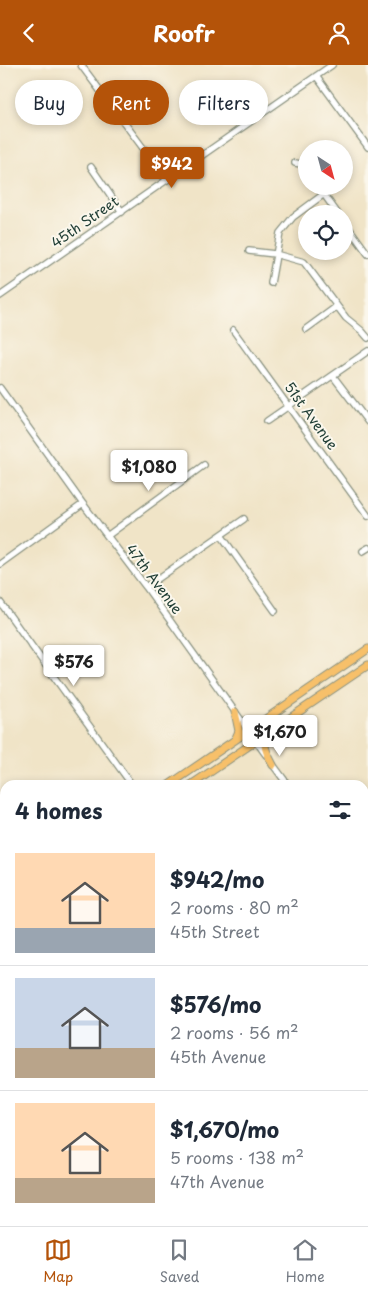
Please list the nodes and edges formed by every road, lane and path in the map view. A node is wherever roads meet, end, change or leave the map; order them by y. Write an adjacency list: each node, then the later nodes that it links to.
1 (81, 65): 8 (street)
2 (332, 65): 3 (street, 45th Street)
3 (316, 76): 4 (street); 8 (street, 45th Street)
4 (368, 147)
5 (295, 163): 6 (street)
6 (298, 164)
7 (91, 167): 10 (street)
8 (167, 180): 10 (street, 45th Street)
9 (323, 195): 13 (street)
10 (122, 212): 16 (street, 45th Street)
11 (353, 233): 14 (street)
12 (249, 251): 13 (street)
13 (275, 254): 15 (street); 17 (street)
14 (368, 254)
15 (272, 283)
16 (0, 297)
17 (336, 307): 18 (street); 20 (street)
18 (306, 329)
19 (233, 330): 24 (street, 51st Avenue)
20 (368, 338)
21 (368, 351): 22 (street)
22 (333, 376): 24 (street); 26 (street)
23 (0, 388): 28 (street, 47th Avenue)
24 (289, 406): 25 (street); 29 (street, 51st Avenue)
25 (267, 421)
26 (368, 422)
27 (204, 465): 32 (street)
28 (83, 504): 32 (street, 47th Avenue); 33 (street)
29 (368, 516)
30 (244, 519): 31 (street)
31 (221, 535): 34 (street); 36 (street)
32 (107, 536): 34 (street, 47th Avenue)
33 (0, 564)
34 (146, 587): 39 (street, 47th Avenue)
35 (0, 602): 45 (street)
36 (275, 611)
37 (368, 649): 40 (main road)
38 (368, 665): 41 (main road)
39 (235, 712): 40 (street, 47th Avenue); 42 (main road)
40 (249, 731): 42 (main road); 43 (street, 47th Avenue)
41 (270, 731): 43 (main road); 44 (main road)
42 (234, 740): 46 (main road)
43 (256, 741): 44 (street, 47th Avenue); 47 (main road)
44 (273, 765): 48 (street, 47th Avenue)
45 (128, 780)
46 (176, 780)
47 (198, 780)
48 (284, 780)

